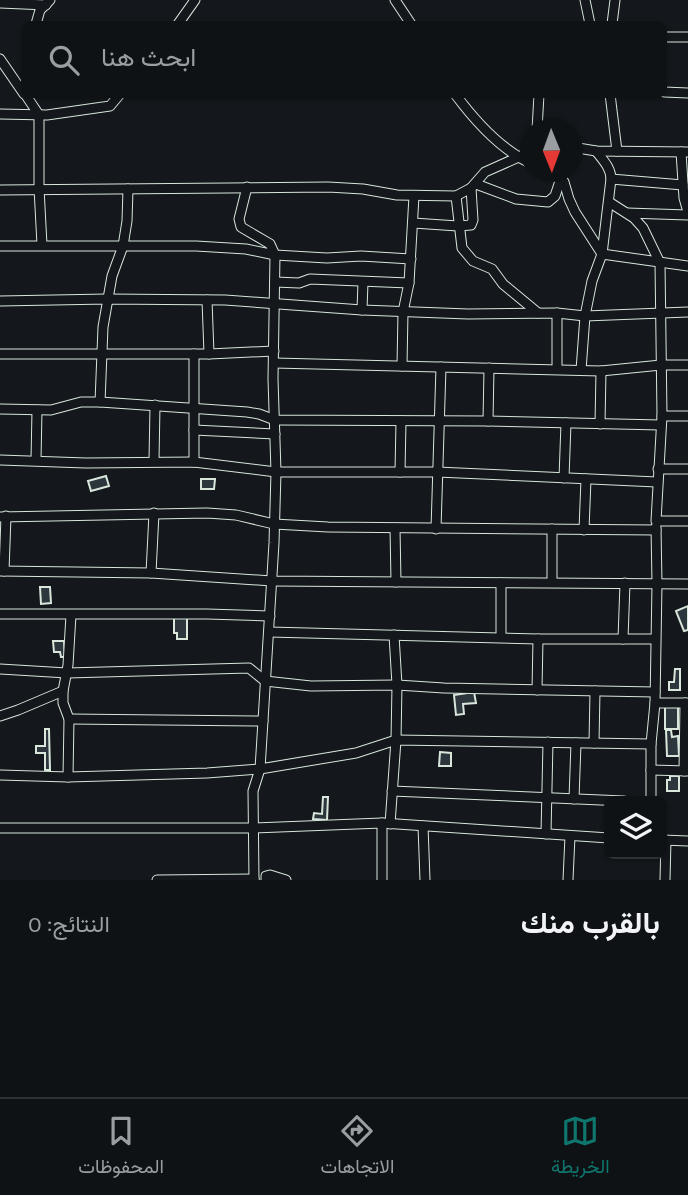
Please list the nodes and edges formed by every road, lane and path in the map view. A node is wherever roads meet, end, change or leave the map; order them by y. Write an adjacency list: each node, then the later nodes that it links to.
1 (195, 0): 8 (street)
2 (395, 0): 9 (street)
3 (585, 0): 10 (street)
4 (615, 0): 11 (street)
5 (48, 2): 6 (street); 7 (street)
6 (0, 3)
7 (37, 21)
8 (180, 21)
9 (409, 21)
10 (589, 21)
11 (612, 21)
12 (667, 37): 13 (street)
13 (688, 37)
14 (0, 59): 15 (street)
15 (21, 90)
16 (667, 92): 17 (street)
17 (688, 93)
18 (27, 98): 24 (street)
19 (117, 98): 24 (street)
20 (458, 98): 31 (street)
21 (539, 98): 25 (street)
22 (610, 98): 28 (street)
23 (0, 114): 24 (street)
24 (39, 115): 41 (street)
25 (538, 119)
26 (583, 148): 27 (street)
27 (596, 150): 28 (street); 33 (street)
28 (617, 151): 29 (street)
29 (685, 152): 36 (street)
30 (520, 156): 31 (street)
31 (517, 157): 32 (street); 37 (street)
32 (520, 158)
33 (611, 179): 36 (street); 44 (street)
34 (560, 182): 37 (street)
35 (564, 182): 52 (street)
36 (683, 185): 46 (street)
37 (474, 186): 43 (street); 48 (street)
38 (247, 187): 39 (street); 42 (street); 53 (street)
39 (128, 188): 41 (street); 51 (street)
40 (0, 190): 41 (street)
41 (39, 190): 49 (street)
42 (414, 196): 43 (street); 47 (street)
43 (456, 196): 48 (street)
44 (609, 202): 45 (street); 52 (street)
45 (626, 212): 46 (street); 55 (street)
46 (688, 214)
47 (413, 223): 48 (street); 54 (street)
48 (458, 226): 66 (street)
49 (42, 245): 50 (street); 51 (street)
50 (0, 246)
51 (123, 246): 53 (street); 60 (street)
52 (602, 254): 55 (street); 70 (street)
53 (275, 255): 54 (street); 57 (street)
54 (411, 259): 59 (street)
55 (660, 263): 56 (street); 68 (street)
56 (688, 265)
57 (275, 282): 58 (street); 63 (street)
58 (363, 282): 59 (street); 64 (street)
59 (410, 283): 65 (street)
60 (107, 299): 61 (street); 62 (street); 73 (street)
61 (207, 300): 63 (street); 75 (street)
62 (0, 301)
63 (274, 304): 64 (street); 71 (street)
64 (362, 310): 65 (street)
65 (403, 312): 66 (street); 79 (street)
66 (538, 313): 67 (street)
67 (557, 313): 70 (street); 82 (street)
68 (660, 313): 69 (street); 70 (street); 77 (street)
69 (688, 313)
70 (585, 316): 83 (street)
71 (274, 351): 75 (street); 76 (street)
72 (0, 354): 73 (street)
73 (102, 354): 74 (street); 85 (street)
74 (194, 354): 75 (street); 87 (street)
75 (209, 354)
76 (274, 363): 79 (street); 91 (street)
77 (661, 365): 78 (street); 84 (street); 92 (street)
78 (688, 365)
79 (402, 366): 80 (street)
80 (440, 367): 81 (street); 94 (street)
81 (489, 368): 82 (street); 95 (street)
82 (557, 369): 83 (street)
83 (581, 370): 84 (street)
84 (600, 370): 97 (street)
85 (100, 402): 86 (street); 89 (street)
86 (155, 405): 87 (street); 102 (street)
87 (194, 408): 91 (street); 98 (street)
88 (0, 409): 89 (street)
89 (37, 410): 101 (street)
90 (688, 416): 92 (street)
91 (275, 420): 93 (street); 99 (street)
92 (662, 420): 97 (street); 104 (street)
93 (401, 421): 94 (street); 107 (street)
94 (439, 421): 95 (street); 108 (street)
95 (488, 421): 96 (street)
96 (566, 423): 97 (street); 109 (street)
97 (600, 424)
98 (194, 430): 99 (street); 103 (street)
99 (275, 434): 106 (street)
100 (0, 460): 101 (street)
101 (36, 460): 102 (street)
102 (154, 461): 103 (street)
103 (194, 462): 106 (street)
104 (658, 469): 105 (street); 111 (street)
105 (688, 469)
106 (276, 472): 107 (street); 115 (street)
107 (400, 472): 108 (street)
108 (437, 472): 109 (street); 118 (street)
109 (564, 478): 110 (street)
110 (586, 479): 111 (street); 120 (street)
111 (657, 482): 116 (street)
112 (154, 513): 113 (street); 115 (street); 122 (street)
113 (3, 516): 121 (street)
114 (688, 522): 116 (street)
115 (274, 524): 117 (street); 123 (street)
116 (656, 525): 120 (street); 128 (street)
117 (396, 528): 118 (street); 124 (street)
118 (436, 529): 119 (street)
119 (552, 529): 120 (street); 125 (street)
120 (584, 530)
121 (2, 571): 122 (street)
122 (150, 573): 123 (street)
123 (272, 581): 124 (street); 132 (street)
124 (396, 582): 126 (street)
125 (552, 582): 126 (street); 127 (street)
126 (501, 583): 135 (street)
127 (625, 583): 128 (street); 137 (street)
128 (657, 584): 129 (street); 138 (street)
129 (688, 584)
130 (0, 614): 131 (street)
131 (71, 615): 132 (street); 140 (street)
132 (270, 616): 133 (street)
133 (269, 632): 134 (street); 141 (street)
134 (394, 635): 135 (street); 142 (street)
135 (501, 637): 136 (street)
136 (538, 639): 137 (street); 143 (street)
137 (623, 639): 138 (street)
138 (655, 639): 146 (street)
139 (0, 668): 140 (street)
140 (66, 673): 141 (street); 144 (street)
141 (265, 681): 142 (street); 151 (street)
142 (397, 685): 143 (street); 152 (street)
143 (537, 690): 145 (street)
144 (63, 691): 149 (street); 150 (street)
145 (595, 691): 146 (street); 155 (street)
146 (655, 692): 147 (street)
147 (655, 703): 148 (street); 156 (street)
148 (687, 703): 159 (street)
149 (0, 716)
150 (69, 719): 151 (street); 161 (street)
151 (264, 721): 157 (street)
152 (396, 740): 153 (street); 157 (street); 162 (street)
153 (548, 742): 154 (street); 164 (street)
154 (576, 743): 155 (street); 165 (street)
155 (594, 743): 156 (street)
156 (651, 744): 158 (street)
157 (260, 769): 161 (street); 170 (street)
158 (651, 770): 159 (street); 163 (street)
159 (686, 771)
160 (0, 775): 161 (street)
161 (68, 777)
162 (392, 791): 164 (street); 167 (street)
163 (651, 796)
164 (548, 798): 165 (street); 171 (street)
165 (574, 799): 166 (street)
166 (604, 800)
167 (386, 823): 168 (street); 170 (street); 181 (street)
168 (423, 826): 171 (street); 182 (street)
169 (0, 828): 170 (street)
170 (253, 828): 177 (street)
171 (546, 834): 172 (street)
172 (570, 836): 173 (street); 183 (street)
173 (604, 838)
174 (667, 840): 175 (street)
175 (688, 841)
176 (664, 859): 184 (street)
177 (254, 879): 178 (street)
178 (157, 880)
179 (265, 880): 180 (street)
180 (285, 880)
181 (382, 880)
182 (425, 880)
183 (568, 880)
184 (665, 880)

